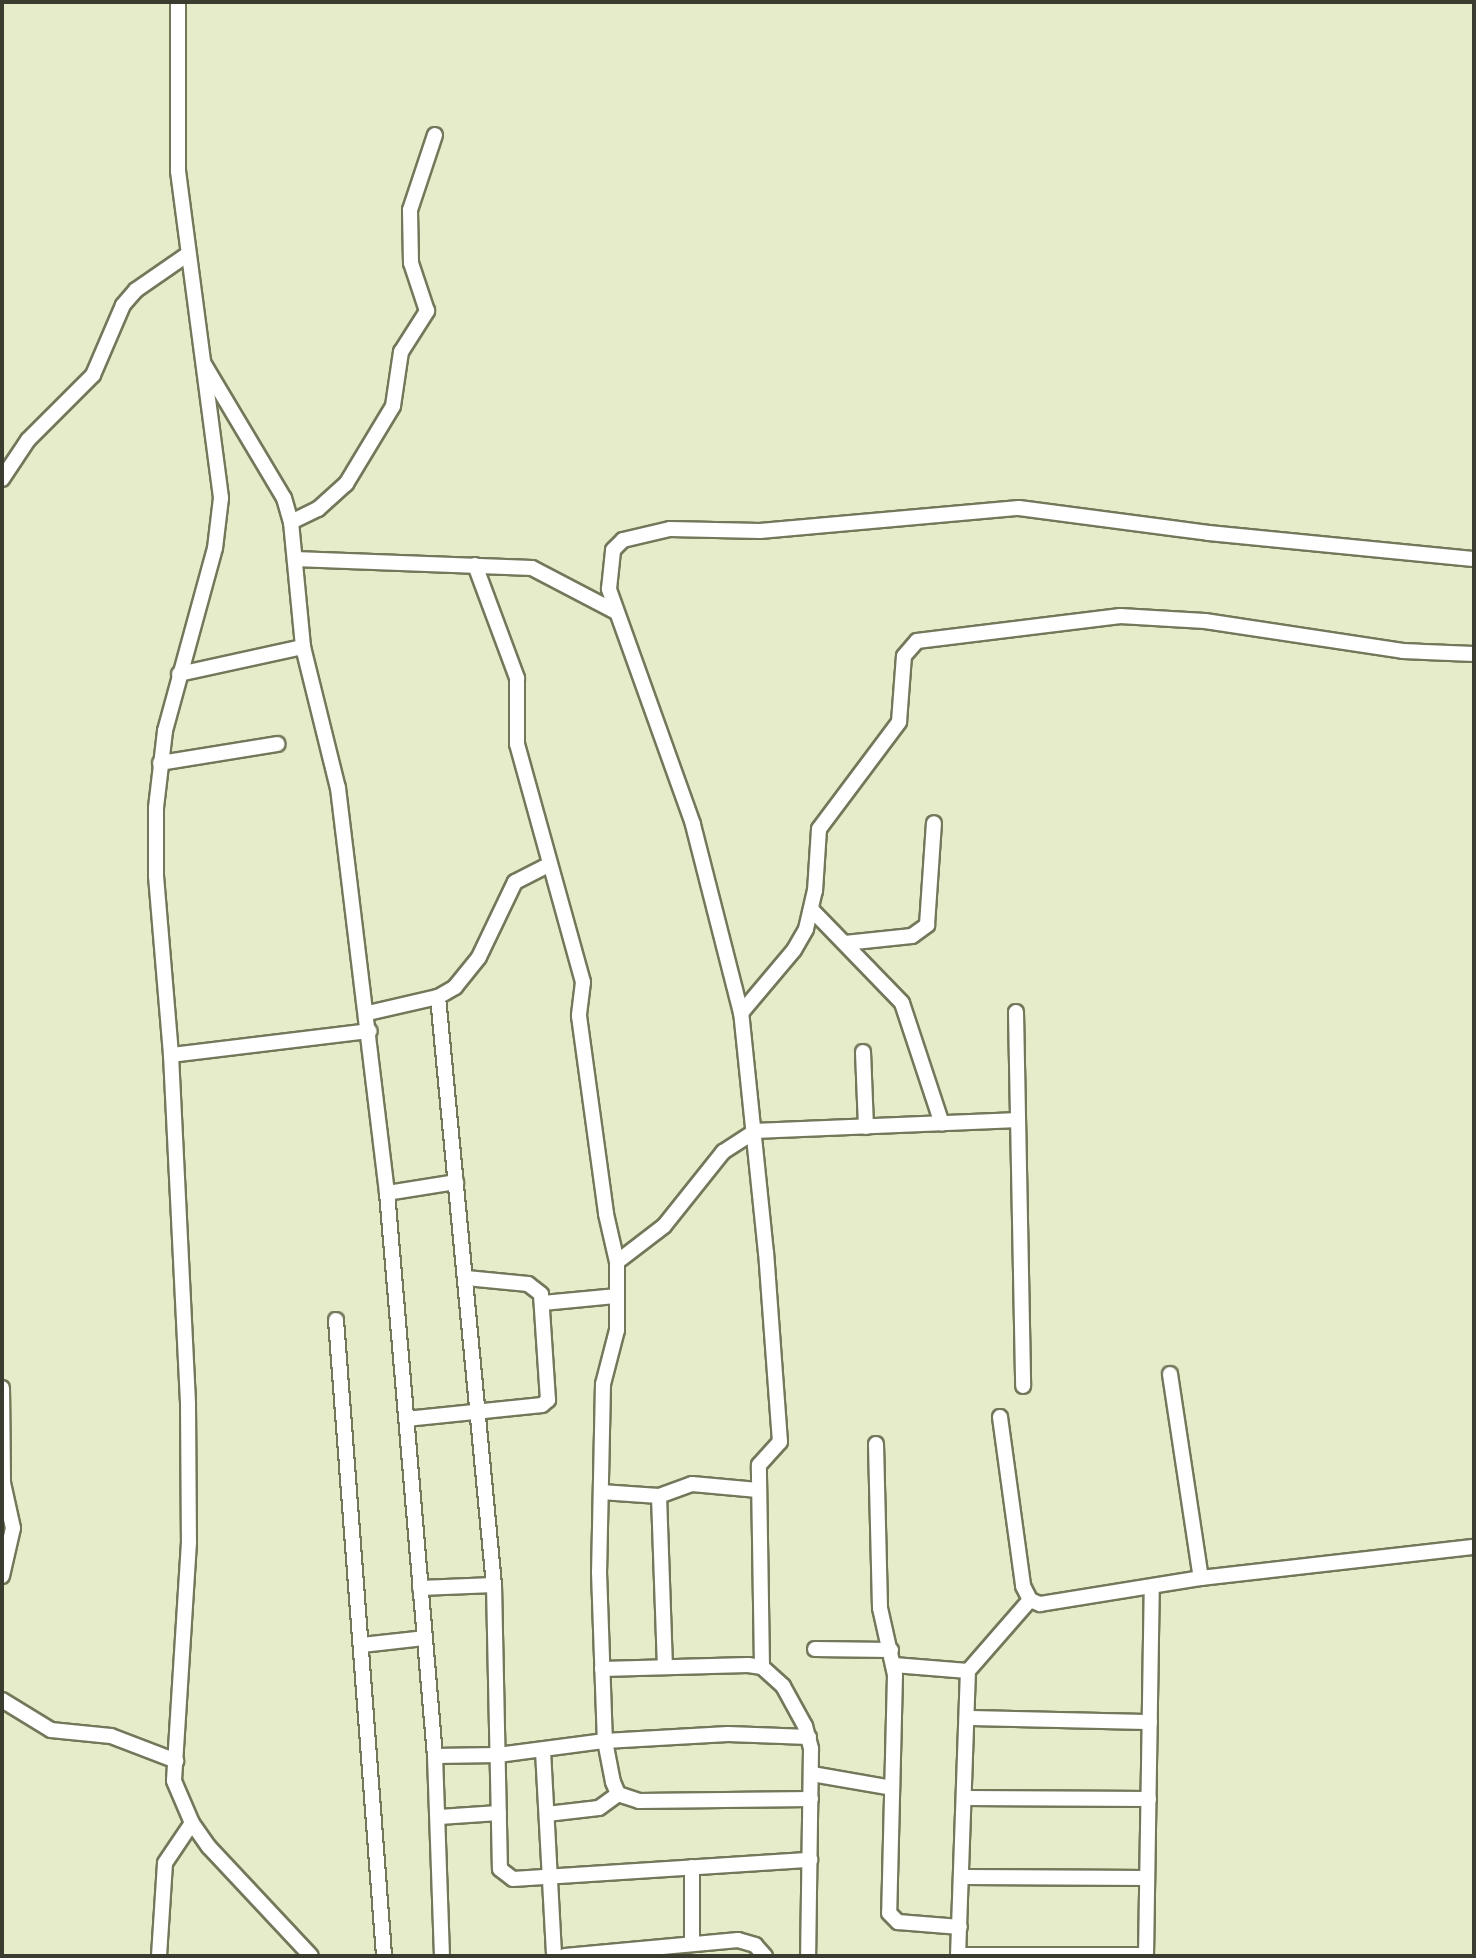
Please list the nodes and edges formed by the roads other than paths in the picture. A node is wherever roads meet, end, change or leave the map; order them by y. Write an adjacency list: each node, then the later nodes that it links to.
1 (178, 2): 3 (street)
2 (435, 135): 6 (street)
3 (187, 254): 4 (street); 5 (street)
4 (203, 362): 6 (street); 13 (street)
5 (2, 479)
6 (292, 522): 7 (street)
7 (295, 559): 9 (street); 11 (street)
8 (1474, 559): 10 (street)
9 (475, 565): 10 (street); 17 (street)
10 (616, 612): 23 (street)
11 (303, 647): 13 (street); 22 (street)
12 (1474, 654): 18 (street)
13 (179, 674): 15 (street)
14 (277, 744): 15 (street)
15 (160, 763): 26 (street)
16 (934, 823): 19 (street)
17 (549, 865): 20 (street); 33 (street)
18 (812, 910): 19 (street); 23 (street)
19 (845, 943): 28 (street)
20 (438, 997): 22 (street); 31 (street)
21 (1016, 1012): 27 (street)
22 (368, 1013): 24 (street)
23 (741, 1013): 30 (street)
24 (370, 1031): 26 (street); 32 (street)
25 (863, 1052): 29 (street)
26 (172, 1055): 72 (street)
27 (1018, 1120): 28 (street); 39 (street)
28 (942, 1124): 29 (street)
29 (866, 1127): 30 (street)
30 (755, 1131): 33 (street); 45 (street)
31 (456, 1182): 32 (street); 34 (street)
32 (387, 1193): 43 (street)
33 (617, 1262): 35 (street)
34 (467, 1278): 36 (street); 41 (street)
35 (616, 1296): 36 (street); 46 (street)
36 (542, 1303): 41 (street)
37 (336, 1320): 56 (street)
38 (1170, 1374): 50 (street)
39 (1023, 1386)
40 (2, 1388): 49 (street)
41 (481, 1410): 43 (street); 51 (street)
42 (1000, 1417): 54 (street)
43 (406, 1419): 52 (street)
44 (876, 1444): 58 (street)
45 (758, 1490): 47 (street); 61 (street)
46 (601, 1492): 47 (street); 62 (street)
47 (659, 1496): 60 (street)
48 (1474, 1547): 50 (street)
49 (2, 1576)
50 (1201, 1578): 53 (street)
51 (494, 1585): 52 (street); 70 (street)
52 (420, 1588): 55 (street)
53 (1152, 1588): 54 (street); 66 (street)
54 (1030, 1600): 63 (street)
55 (424, 1638): 56 (street); 71 (street)
56 (362, 1646): 93 (street)
57 (815, 1649): 58 (street)
58 (891, 1650): 59 (street)
59 (894, 1665): 63 (street); 74 (street)
60 (665, 1667): 61 (street); 62 (street)
61 (762, 1667): 67 (street)
62 (602, 1669): 68 (street)
63 (968, 1671): 65 (street)
64 (2, 1700): 72 (street)
65 (968, 1718): 66 (street); 76 (street)
66 (1150, 1722): 77 (street)
67 (809, 1737): 68 (street); 73 (street)
68 (605, 1741): 69 (street); 75 (street)
69 (543, 1751): 70 (street); 80 (street)
70 (498, 1755): 71 (street); 79 (street)
71 (435, 1756): 81 (street)
72 (176, 1761): 82 (street)
73 (812, 1774): 74 (street); 78 (street)
74 (892, 1788): 88 (street)
75 (618, 1794): 78 (street); 80 (street)
76 (965, 1798): 77 (street); 86 (street)
77 (1149, 1798): 87 (street)
78 (811, 1799): 83 (street)
79 (499, 1813): 81 (street); 85 (street)
80 (547, 1814): 85 (street)
81 (439, 1817): 94 (street)
82 (192, 1824): 91 (street); 92 (street)
83 (810, 1860): 84 (street); 98 (street)
84 (692, 1867): 85 (street); 89 (street)
85 (552, 1875): 95 (street)
86 (963, 1877): 87 (street); 88 (street)
87 (1147, 1878): 99 (street)
88 (960, 1927): 90 (street)
89 (692, 1944): 96 (street); 97 (street)
90 (958, 1955): 99 (street)
91 (159, 1956)
92 (311, 1956)
93 (384, 1956)
94 (442, 1956)
95 (554, 1956)
96 (565, 1956)
97 (765, 1956)
98 (808, 1956)
99 (1146, 1956)

